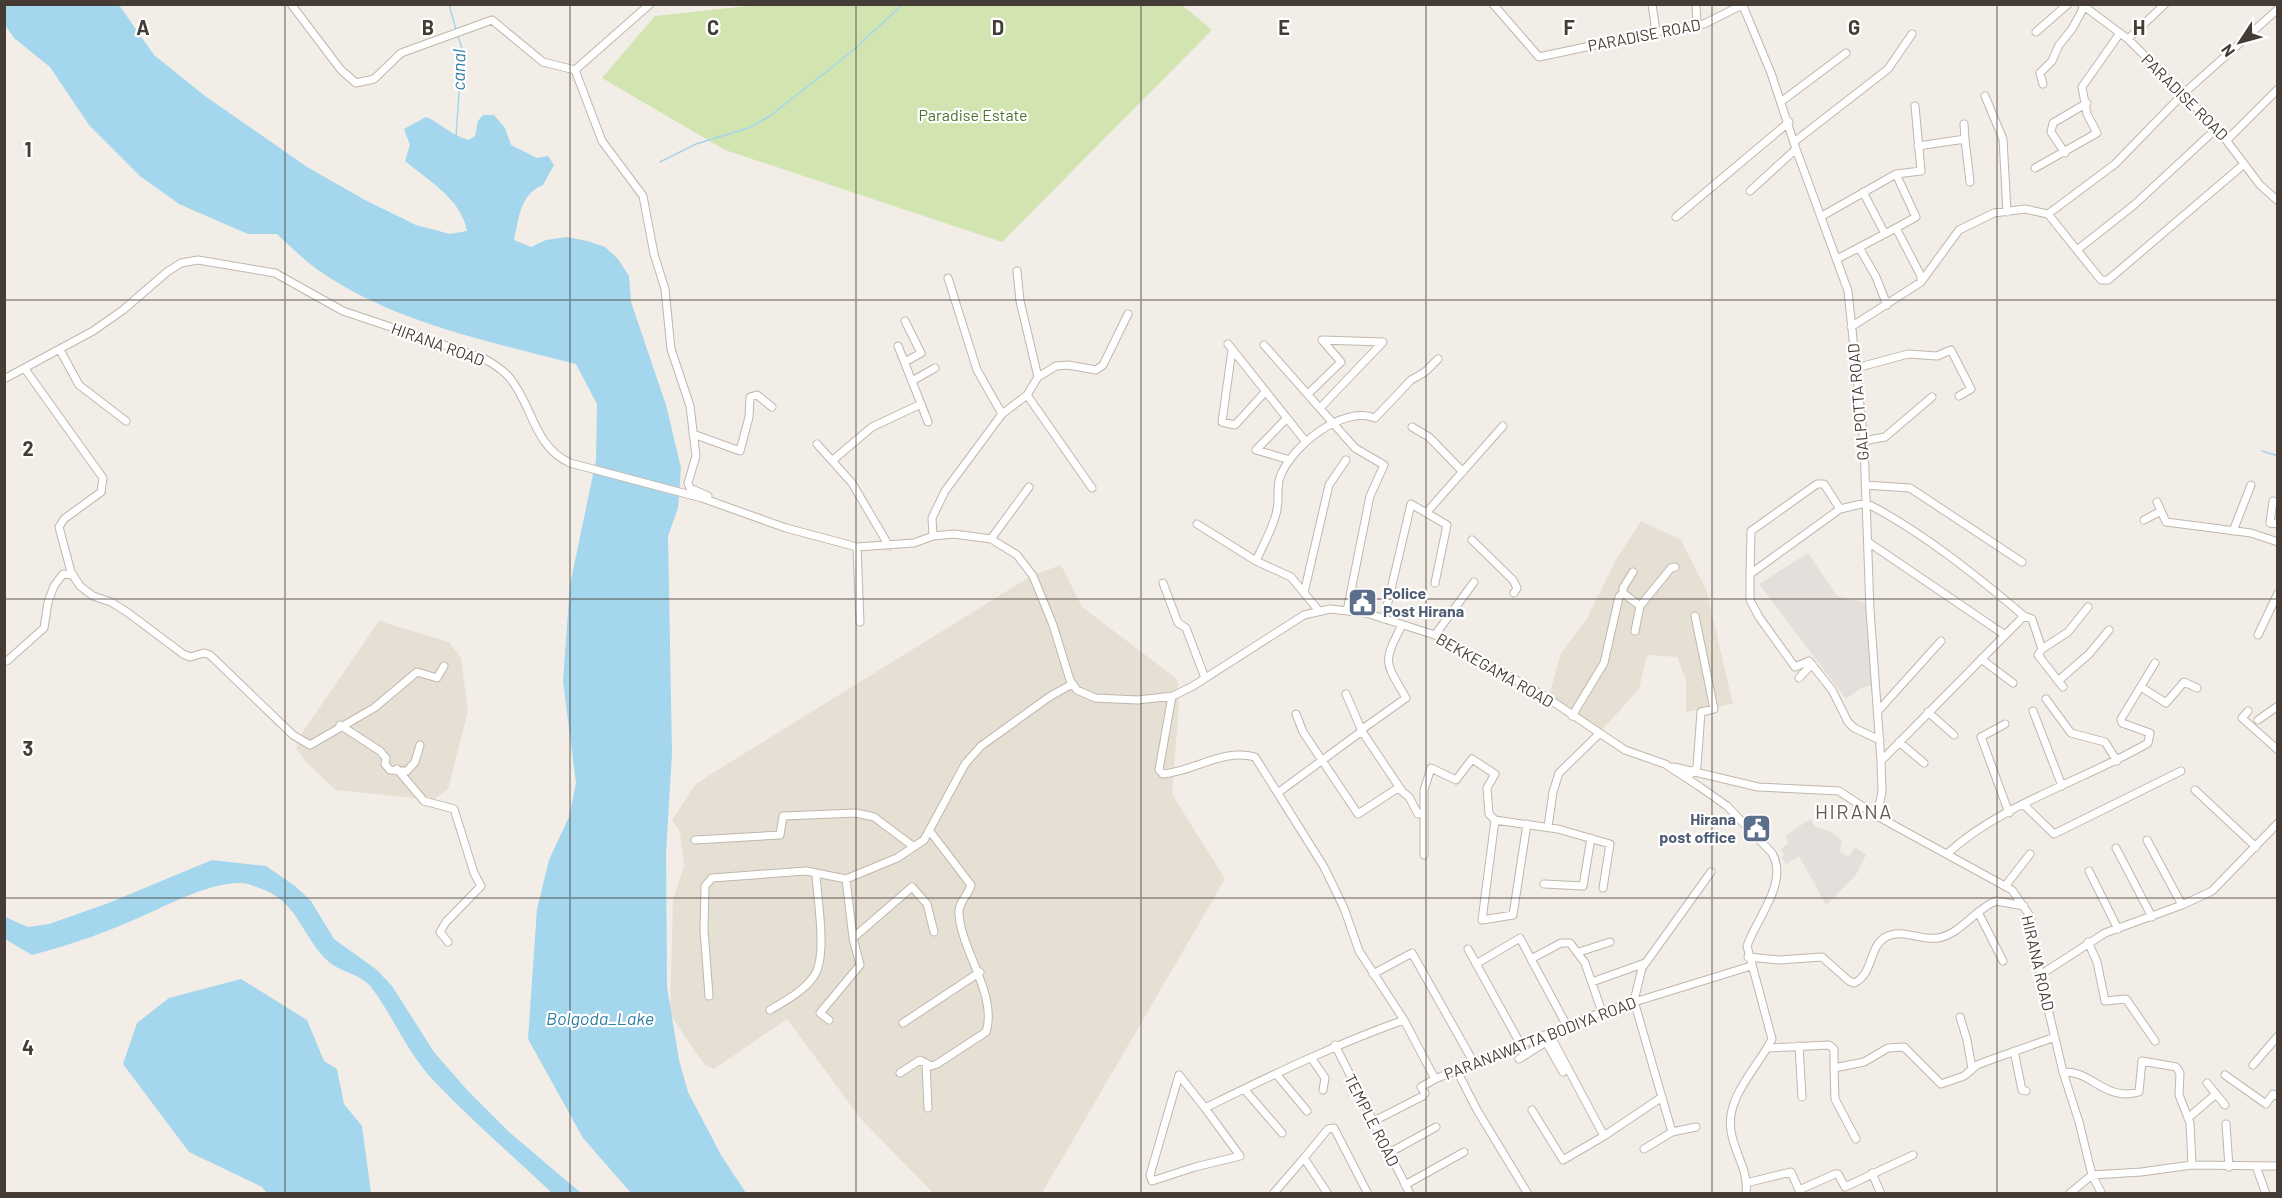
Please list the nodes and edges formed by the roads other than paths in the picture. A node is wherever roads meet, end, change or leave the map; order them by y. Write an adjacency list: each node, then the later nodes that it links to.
1 (291, 4): 18 (street)
2 (650, 4): 18 (street)
3 (1493, 4): 12 (street, PARADISE ROAD)
4 (1652, 4): 12 (street)
5 (1696, 4): 11 (street)
6 (2068, 4): 13 (street)
7 (2165, 4): 16 (street)
8 (1744, 5): 11 (street, PARADISE ROAD); 23 (street, GALPOTTA ROAD)
9 (2082, 6): 14 (street, PARADISE ROAD); 19 (street)
10 (2277, 9): 21 (street)
11 (1697, 26): 12 (street, PARADISE ROAD)
12 (1656, 32)
13 (2036, 32)
14 (2120, 33): 16 (street, PARADISE ROAD); 24 (street)
15 (1912, 34): 31 (street)
16 (2128, 39): 21 (street, PARADISE ROAD)
17 (1846, 52): 23 (street)
18 (575, 70): 83 (street)
19 (2043, 84)
20 (2277, 89): 30 (street)
21 (2183, 94): 28 (street, PARADISE ROAD); 42 (street)
22 (1985, 96): 41 (street)
23 (1782, 101): 26 (street, GALPOTTA ROAD)
24 (2087, 103): 33 (street); 33 (street)
25 (1915, 106): 32 (street)
26 (1789, 122): 31 (street, GALPOTTA ROAD); 44 (street)
27 (1964, 124): 29 (street)
28 (2217, 128): 30 (street, PARADISE ROAD); 48 (street)
29 (1965, 139): 32 (street); 37 (street)
30 (2228, 140): 34 (street, PARADISE ROAD)
31 (1795, 145): 38 (street); 43 (street, GALPOTTA ROAD)
32 (1918, 146): 36 (street)
33 (2065, 153): 35 (street)
34 (2242, 165): 40 (street, PARADISE ROAD); 48 (street)
35 (2035, 168)
36 (1896, 174): 39 (street); 45 (street)
37 (1970, 182)
38 (1750, 191)
39 (1863, 192): 43 (street); 46 (street)
40 (2277, 201)
41 (2007, 212): 42 (street); 52 (street)
42 (2048, 214): 48 (street)
43 (1822, 216): 49 (street, GALPOTTA ROAD)
44 (1676, 217)
45 (1896, 228): 46 (street); 52 (street)
46 (1886, 234): 47 (street)
47 (1860, 249): 49 (street); 53 (street)
48 (2077, 250)
49 (1837, 259): 56 (street, GALPOTTA ROAD)
50 (1017, 271): 65 (street)
51 (948, 278): 76 (street)
52 (1921, 282): 53 (street)
53 (1887, 305): 56 (street)
54 (1128, 314): 65 (street)
55 (905, 321): 61 (street)
56 (1851, 327): 64 (street, GALPOTTA ROAD)
57 (1264, 345): 69 (street)
58 (898, 346): 61 (street)
59 (60, 350): 63 (street, HIRANA ROAD); 78 (street); 96 (street, HIRANA ROAD)
60 (1438, 359): 80 (street)
61 (905, 362): 67 (street)
62 (935, 368): 67 (street)
63 (25, 369): 66 (street, HIRANA ROAD); 118 (street)
64 (1856, 369): 71 (street); 84 (street, GALPOTTA ROAD)
65 (1038, 377): 70 (street)
66 (4, 379)
67 (912, 381): 73 (street)
68 (1266, 391): 68 (street); 77 (street)
69 (1309, 393): 75 (street); 75 (street)
70 (1027, 395): 76 (street); 94 (street)
71 (1959, 396)
72 (1932, 397): 84 (street)
73 (921, 404): 79 (street); 87 (street)
74 (772, 407): 83 (street)
75 (1320, 408): 80 (street)
76 (1002, 414): 106 (street)
77 (1287, 418): 85 (street); 88 (street)
78 (126, 421)
79 (928, 422)
80 (1331, 423): 85 (street); 129 (street)
81 (1503, 426): 90 (street)
82 (1412, 427): 90 (street)
83 (693, 434): 96 (street)
84 (1863, 441): 91 (street, GALPOTTA ROAD)
85 (1306, 442): 88 (street)
86 (817, 444): 87 (street)
87 (833, 460): 111 (street)
88 (1290, 460): 113 (street)
89 (1346, 460): 122 (street)
90 (1463, 472): 101 (street)
91 (1865, 485): 98 (street, GALPOTTA ROAD); 114 (street)
92 (2251, 485): 105 (street)
93 (1029, 488): 107 (street)
94 (1092, 488)
95 (2273, 501): 103 (street)
96 (714, 502): 112 (street, HIRANA ROAD)
97 (2157, 502): 100 (street)
98 (1866, 503): 99 (street); 109 (street, GALPOTTA ROAD); 131 (street)
99 (1840, 509): 117 (street); 117 (street)
100 (2161, 511): 102 (street); 105 (street)
101 (1426, 513): 121 (street); 132 (street)
102 (2144, 520)
103 (2277, 524)
104 (1197, 525): 113 (street)
105 (2233, 531): 110 (street)
106 (933, 536): 107 (street); 111 (street)
107 (992, 539): 151 (street)
108 (1472, 540): 123 (street)
109 (1868, 542): 138 (street); 159 (street, GALPOTTA ROAD)
110 (2277, 542)
111 (889, 546): 112 (street)
112 (857, 547): 133 (street)
113 (1256, 561): 122 (street)
114 (2022, 562)
115 (1675, 567): 126 (street)
116 (1633, 572): 124 (street)
117 (1750, 574): 145 (street)
118 (72, 575): 143 (street); 167 (street)
119 (1474, 582): 137 (street)
120 (1163, 583): 147 (street)
121 (1435, 583)
122 (1304, 593): 128 (street)
123 (1514, 593)
124 (1623, 593): 126 (street); 164 (street)
125 (2277, 593): 139 (street)
126 (1640, 606): 136 (street)
127 (2088, 607): 141 (street)
128 (1319, 611): 129 (street, BEKKEGAMA ROAD); 147 (street, BEKKEGAMA ROAD)
129 (1347, 611): 132 (street, BEKKEGAMA ROAD)
130 (1695, 616): 182 (street)
131 (2024, 616): 138 (street); 141 (street)
132 (1384, 619): 134 (street, BEKKEGAMA ROAD)
133 (860, 622)
134 (1402, 625): 137 (street, BEKKEGAMA ROAD); 168 (street)
135 (2109, 630): 149 (street)
136 (1635, 631)
137 (1435, 635): 164 (street, BEKKEGAMA ROAD)
138 (2005, 635): 142 (street)
139 (2258, 635)
140 (1941, 641): 159 (street)
141 (2042, 649): 149 (street)
142 (1981, 659): 150 (street); 162 (street)
143 (7, 660)
144 (2155, 663): 153 (street)
145 (1812, 664): 148 (street); 171 (street)
146 (444, 666): 167 (street)
147 (1205, 678): 156 (street, BEKKEGAMA ROAD)
148 (1799, 678)
149 (2058, 681): 152 (street)
150 (2013, 683)
151 (1072, 684): 156 (street, BEKKEGAMA ROAD); 196 (street)
152 (2063, 687)
153 (2141, 687): 154 (street); 177 (street)
154 (2196, 688)
155 (1346, 694): 168 (street)
156 (1172, 696): 187 (street, PARANAWATTA BODIYA ROAD)
157 (2046, 699): 177 (street)
158 (2276, 708): 165 (street)
159 (1878, 711): 171 (street, GALPOTTA ROAD)
160 (2033, 711): 184 (street)
161 (2248, 711): 174 (street)
162 (1928, 712): 170 (street); 172 (street)
163 (1296, 714): 175 (street)
164 (1572, 716): 169 (street, BEKKEGAMA ROAD)
165 (2258, 720)
166 (2005, 724): 190 (street)
167 (340, 725): 180 (street)
168 (1361, 730): 175 (street); 186 (street)
169 (1598, 735): 179 (street, BEKKEGAMA ROAD); 195 (street)
170 (1954, 735)
171 (1880, 740): 176 (street, GALPOTTA ROAD)
172 (1899, 742): 176 (street); 178 (street)
173 (420, 745): 180 (street)
174 (2277, 750)
175 (1321, 759): 186 (street); 187 (street)
176 (1881, 761): 191 (street, GALPOTTA ROAD)
177 (2117, 761): 184 (street)
178 (1924, 763)
179 (1665, 765): 182 (street); 183 (street, BEKKEGAMA ROAD)
180 (397, 770): 220 (street)
181 (2181, 771): 188 (street)
182 (1693, 772): 183 (street); 191 (street)
183 (1687, 778): 225 (street, BEKKEGAMA ROAD)
184 (2061, 786): 188 (street)
185 (2195, 790): 201 (street)
186 (1402, 791): 189 (street)
187 (1279, 792): 232 (street, PARANAWATTA BODIYA ROAD)
188 (2024, 805): 190 (street)
189 (1423, 813): 192 (street); 205 (street)
190 (2009, 813): 203 (street)
191 (1877, 816): 203 (street)
192 (1495, 820): 194 (street); 194 (street)
193 (2277, 823): 201 (street)
194 (1527, 824): 195 (street)
195 (1548, 827): 197 (street)
196 (929, 830): 200 (street); 231 (street)
197 (1591, 838): 210 (street); 212 (street)
198 (695, 840): 200 (street)
199 (2147, 840): 213 (street)
200 (914, 847): 209 (street)
201 (2256, 847): 213 (street)
202 (2116, 848): 216 (street)
203 (1947, 854): 211 (street)
204 (2030, 854): 211 (street)
205 (1424, 855)
206 (2090, 871): 217 (street)
207 (1711, 872): 228 (street)
208 (816, 874): 209 (street); 235 (street); 237 (street)
209 (846, 879): 219 (street)
210 (1544, 884)
211 (2006, 885): 214 (street)
212 (1603, 888)
213 (2182, 905): 216 (street)
214 (2024, 906): 215 (street, HIRANA ROAD); 233 (street, HIRANA ROAD)
215 (1978, 912): 225 (street, HIRANA ROAD); 227 (street)
216 (2152, 917): 217 (street)
217 (2118, 929): 222 (street)
218 (934, 932): 219 (street)
219 (853, 938): 240 (street)
220 (448, 942)
221 (1610, 942): 224 (street)
222 (2088, 942): 233 (street); 247 (street)
223 (1468, 949): 229 (street)
224 (1579, 952): 226 (street); 234 (street)
225 (1748, 957): 230 (street)
226 (1531, 959): 229 (street); 243 (street)
227 (2003, 961)
228 (1645, 963): 234 (street); 236 (street)
229 (1476, 964): 249 (street)
230 (1751, 966): 236 (street, PARANAWATTA BODIYA ROAD); 252 (street)
231 (980, 972): 242 (street); 257 (street)
232 (1373, 974): 241 (street, PARANAWATTA BODIYA ROAD); 256 (street)
233 (2040, 975): 246 (street, HIRANA ROAD)
234 (1592, 982): 238 (street)
235 (709, 996)
236 (1634, 1001): 238 (street, PARANAWATTA BODIYA ROAD); 274 (street)
237 (770, 1010)
238 (1602, 1012): 243 (street, PARANAWATTA BODIYA ROAD)
239 (1959, 1017): 261 (street)
240 (829, 1020)
241 (1404, 1020): 250 (street); 267 (street, PARANAWATTA BODIYA ROAD)
242 (903, 1023)
243 (1567, 1026): 244 (street, PARANAWATTA BODIYA ROAD)
244 (1549, 1033): 248 (street); 249 (street, PARANAWATTA BODIYA ROAD); 288 (street)
245 (2277, 1036): 258 (street)
246 (2055, 1037): 253 (street); 263 (street, HIRANA ROAD)
247 (2155, 1041)
248 (1546, 1042): 255 (street); 262 (street)
249 (1521, 1045): 256 (street, PARANAWATTA BODIYA ROAD)
250 (1335, 1046): 254 (street); 282 (street, TEMPLE ROAD)
251 (1799, 1046): 252 (street); 259 (street); 275 (street)
252 (1768, 1048): 301 (street)
253 (2014, 1051): 261 (street); 271 (street)
254 (1312, 1059): 265 (street); 270 (street)
255 (1519, 1059)
256 (1474, 1063): 260 (street, PARANAWATTA BODIYA ROAD)
257 (926, 1064): 264 (street); 277 (street)
258 (2253, 1065)
259 (1834, 1068): 261 (street); 289 (street)
260 (1456, 1069): 267 (street, PARANAWATTA BODIYA ROAD); 307 (street)
261 (1972, 1069)
262 (1563, 1072)
263 (2063, 1072): 281 (street); 300 (street, HIRANA ROAD)
264 (900, 1073)
265 (1277, 1075): 269 (street); 280 (street)
266 (2225, 1075): 273 (street)
267 (1435, 1079): 282 (street)
268 (2207, 1083): 272 (street)
269 (1244, 1089): 278 (street); 287 (street)
270 (1323, 1090)
271 (2026, 1091)
272 (2216, 1094): 276 (street); 281 (street)
273 (2277, 1096)
274 (1662, 1097): 286 (street); 288 (street)
275 (1802, 1097)
276 (2225, 1105)
277 (928, 1108)
278 (1205, 1108): 278 (street)
279 (1532, 1110): 288 (street)
280 (1307, 1111)
281 (2188, 1118): 295 (street)
282 (1372, 1122): 292 (street, TEMPLE ROAD)
283 (2226, 1124): 298 (street)
284 (1436, 1127): 292 (street)
285 (1696, 1127): 286 (street)
286 (1672, 1132): 290 (street)
287 (1282, 1133)
288 (1604, 1136)
289 (1856, 1139)
290 (1644, 1149)
291 (1464, 1152): 302 (street)
292 (1389, 1153): 302 (street, TEMPLE ROAD)
293 (1913, 1155): 299 (street)
294 (1304, 1158): 303 (street); 304 (street); 305 (street)
295 (2192, 1165): 298 (street); 300 (street)
296 (2256, 1166): 297 (street); 298 (street); 312 (street)
297 (2277, 1166)
298 (2229, 1167)
299 (1872, 1173): 301 (street); 309 (street)
300 (2092, 1175): 310 (street); 311 (street, HIRANA ROAD)
301 (1746, 1183): 308 (street)
302 (1405, 1185): 306 (street, TEMPLE ROAD)
303 (1323, 1192)
304 (1273, 1194)
305 (1368, 1194)
306 (1410, 1194)
307 (1528, 1194)
308 (1746, 1194)
309 (1881, 1194)
310 (2069, 1194)
311 (2102, 1194)
312 (2266, 1194)

